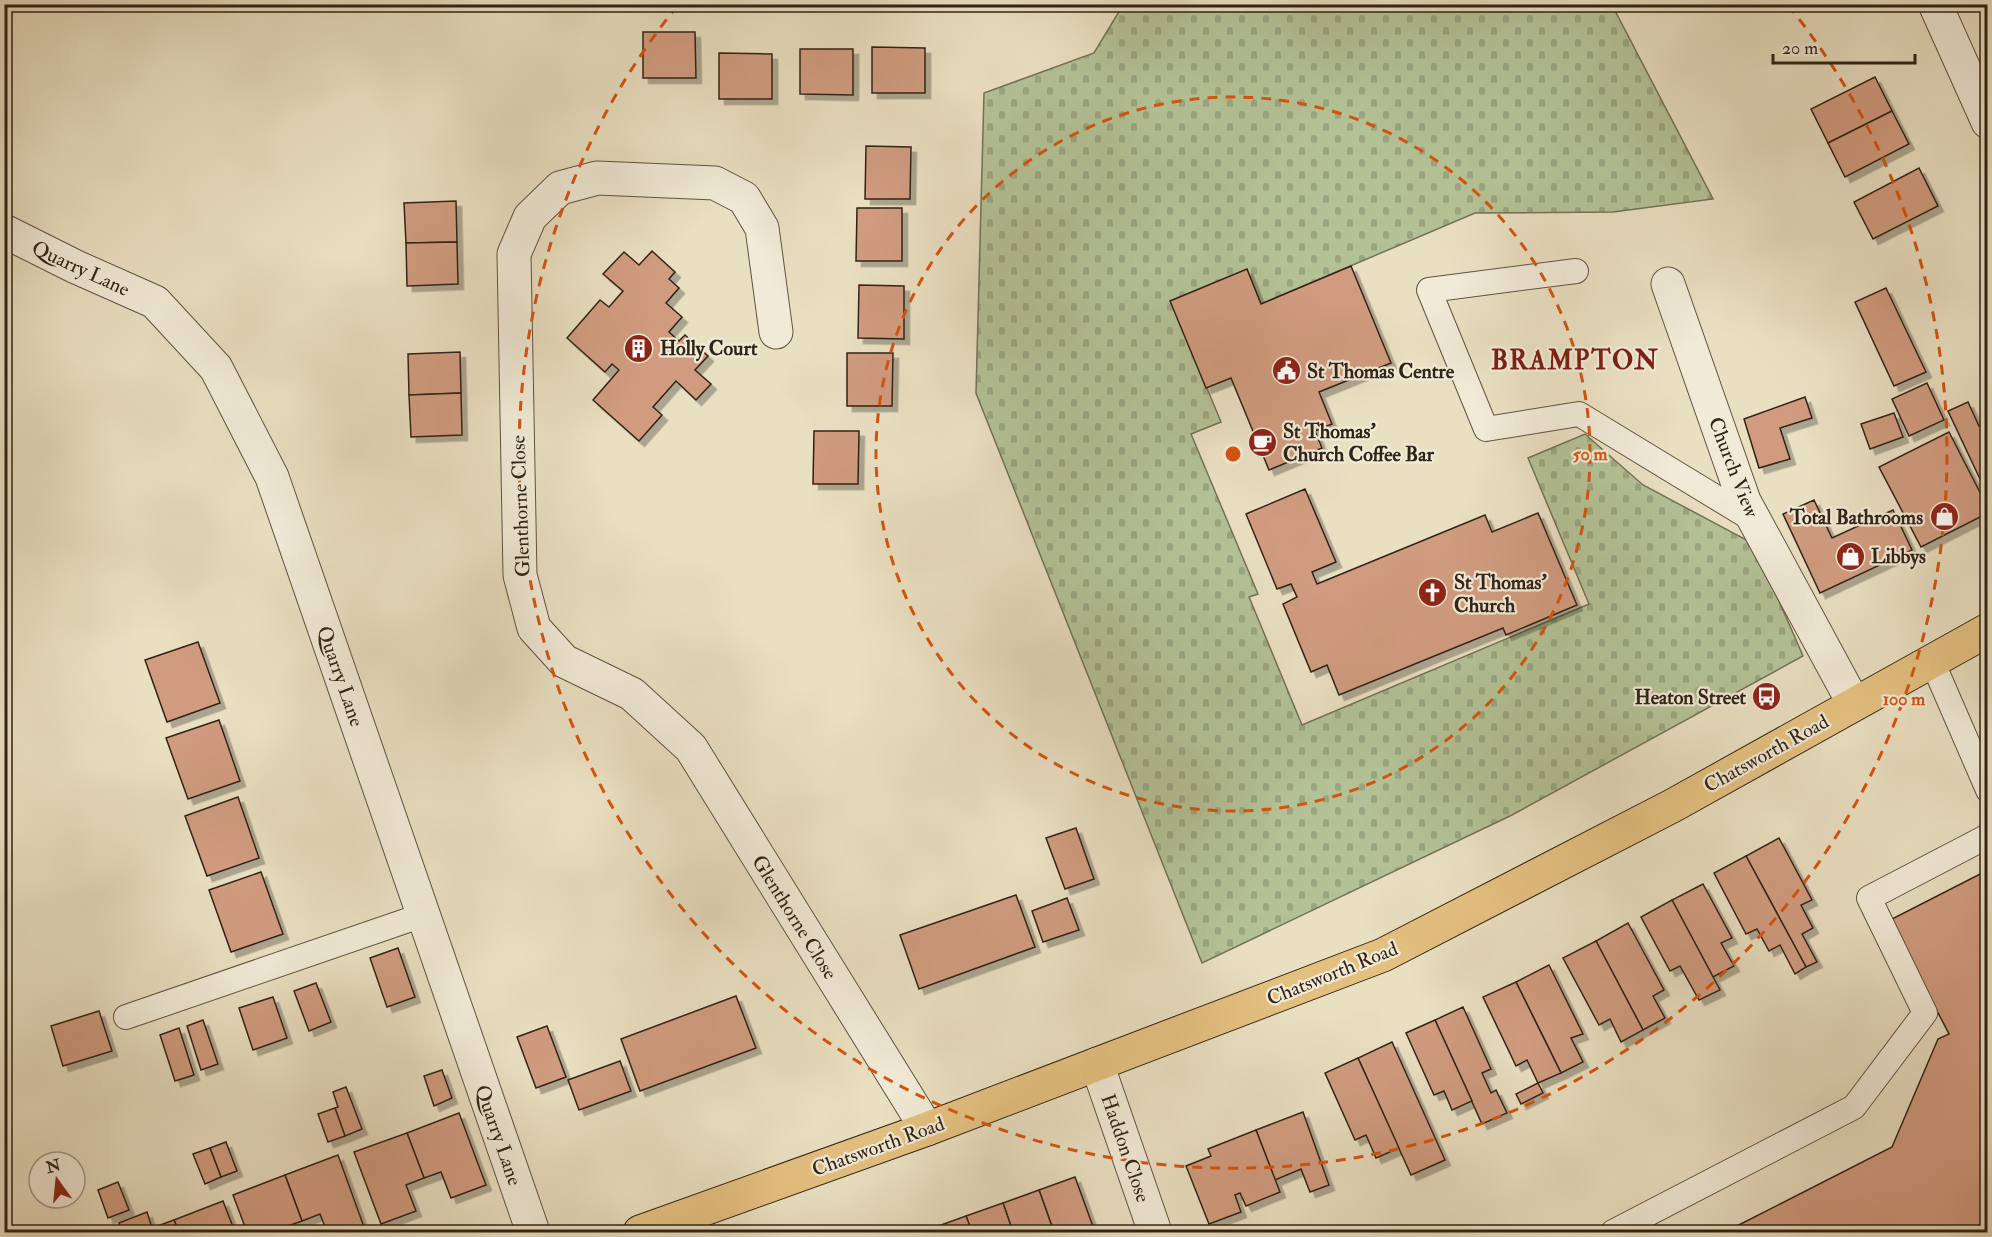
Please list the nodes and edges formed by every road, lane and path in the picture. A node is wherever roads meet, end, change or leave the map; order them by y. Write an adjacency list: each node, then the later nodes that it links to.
1 (1935, 4): 2 (street)
2 (1988, 122)
3 (4, 231): 13 (street, Quarry Lane)
4 (1576, 271): 7 (lane)
5 (1668, 284): 7 (street, Church View)
6 (776, 333): 16 (street, Glenthorne Close)
7 (1755, 521): 10 (street, Church View)
8 (1988, 630): 9 (highway, Chatsworth Road)
9 (1932, 661): 10 (highway, Chatsworth Road); 11 (lane)
10 (1854, 704): 15 (highway, Chatsworth Road)
11 (1988, 790)
12 (1988, 837): 20 (lane)
13 (423, 915): 14 (lane); 17 (street, Quarry Lane)
14 (126, 1017)
15 (1097, 1064): 16 (highway, Chatsworth Road); 19 (street, Haddon Close)
16 (927, 1129): 18 (highway, Chatsworth Road)
17 (533, 1233)
18 (640, 1233)
19 (1155, 1233)
20 (1613, 1233)

